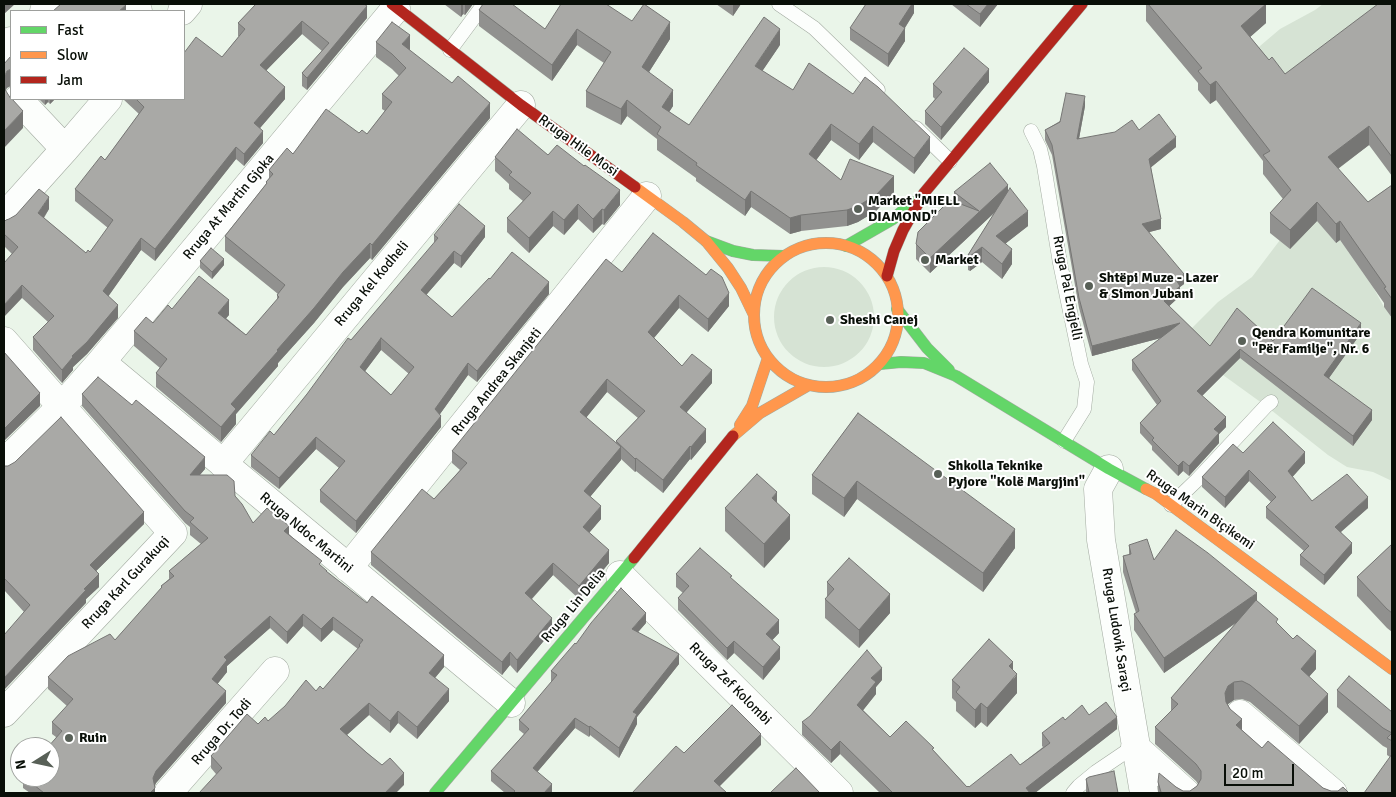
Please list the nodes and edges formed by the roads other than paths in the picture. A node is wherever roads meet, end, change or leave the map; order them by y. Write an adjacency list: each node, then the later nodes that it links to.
1 (484, 4): 5 (lane)
2 (779, 4): 8 (lane)
3 (1082, 4): 13 (main road)
4 (394, 6): 5 (main road, Rruga Hile Mosi); 25 (street, Rruga At Martin Gjoka)
5 (450, 50): 9 (main road, Rruga Hile Mosi)
6 (19, 100): 12 (street)
7 (107, 100): 12 (street)
8 (887, 100)
9 (521, 105): 15 (main road, Rruga Hile Mosi); 34 (street, Rruga Kel Kodheli)
10 (908, 120): 13 (lane)
11 (1031, 131): 32 (lane, Rruga Pal Engjelli)
12 (65, 149): 16 (street)
13 (950, 161): 14 (main road)
14 (924, 193): 18 (main road); 20 (main road)
15 (647, 196): 17 (main road, Rruga Hile Mosi); 37 (street, Rruga Andrea Skanjeti)
16 (4, 217)
17 (706, 241): 19 (main road, Rruga Hile Mosi); 22 (main road, Rruga Hile Mosi)
18 (846, 246): 19 (main road); 20 (main road)
19 (784, 256): 22 (main road)
20 (887, 276): 21 (main road)
21 (898, 309): 26 (main road); 27 (main road, Rruga Marin Biçikemi)
22 (754, 315): 24 (main road)
23 (4, 341): 30 (street, Rruga Karl Gurakuqi)
24 (768, 358): 28 (main road); 31 (main road, Rruga Lin Delia)
25 (101, 362): 30 (street, Rruga At Martin Gjoka); 34 (street, Rruga Ndoc Martini)
26 (880, 364): 27 (main road, Rruga Marin Biçikemi); 28 (main road)
27 (956, 376): 32 (main road, Rruga Marin Biçikemi)
28 (807, 386): 31 (main road, Rruga Lin Delia)
29 (1272, 402): 36 (lane)
30 (62, 406): 33 (street); 42 (street, Rruga Karl Gurakuqi)
31 (734, 435): 38 (main road, Rruga Lin Delia)
32 (1064, 441): 35 (main road, Rruga Marin Biçikemi)
33 (4, 463)
34 (223, 464): 37 (street, Rruga Ndoc Martini)
35 (1109, 469): 36 (main road, Rruga Marin Biçikemi); 44 (street, Rruga Ludovik Saraçi)
36 (1171, 505): 39 (main road, Rruga Marin Biçikemi)
37 (348, 568): 41 (street, Rruga Ndoc Martini)
38 (620, 575): 41 (main road, Rruga Lin Delia); 47 (street, Rruga Zef Kolombi)
39 (1392, 669)
40 (275, 671): 45 (street, Rruga Dr. Todi)
41 (511, 703): 46 (main road, Rruga Lin Delia)
42 (4, 712)
43 (1240, 714): 51 (street)
44 (1135, 747): 48 (lane); 49 (street, Rruga Ludovik Saraçi); 50 (street)
45 (168, 793)
46 (435, 793)
47 (840, 793)
48 (1073, 793)
49 (1144, 793)
50 (1186, 793)
51 (1333, 793)

